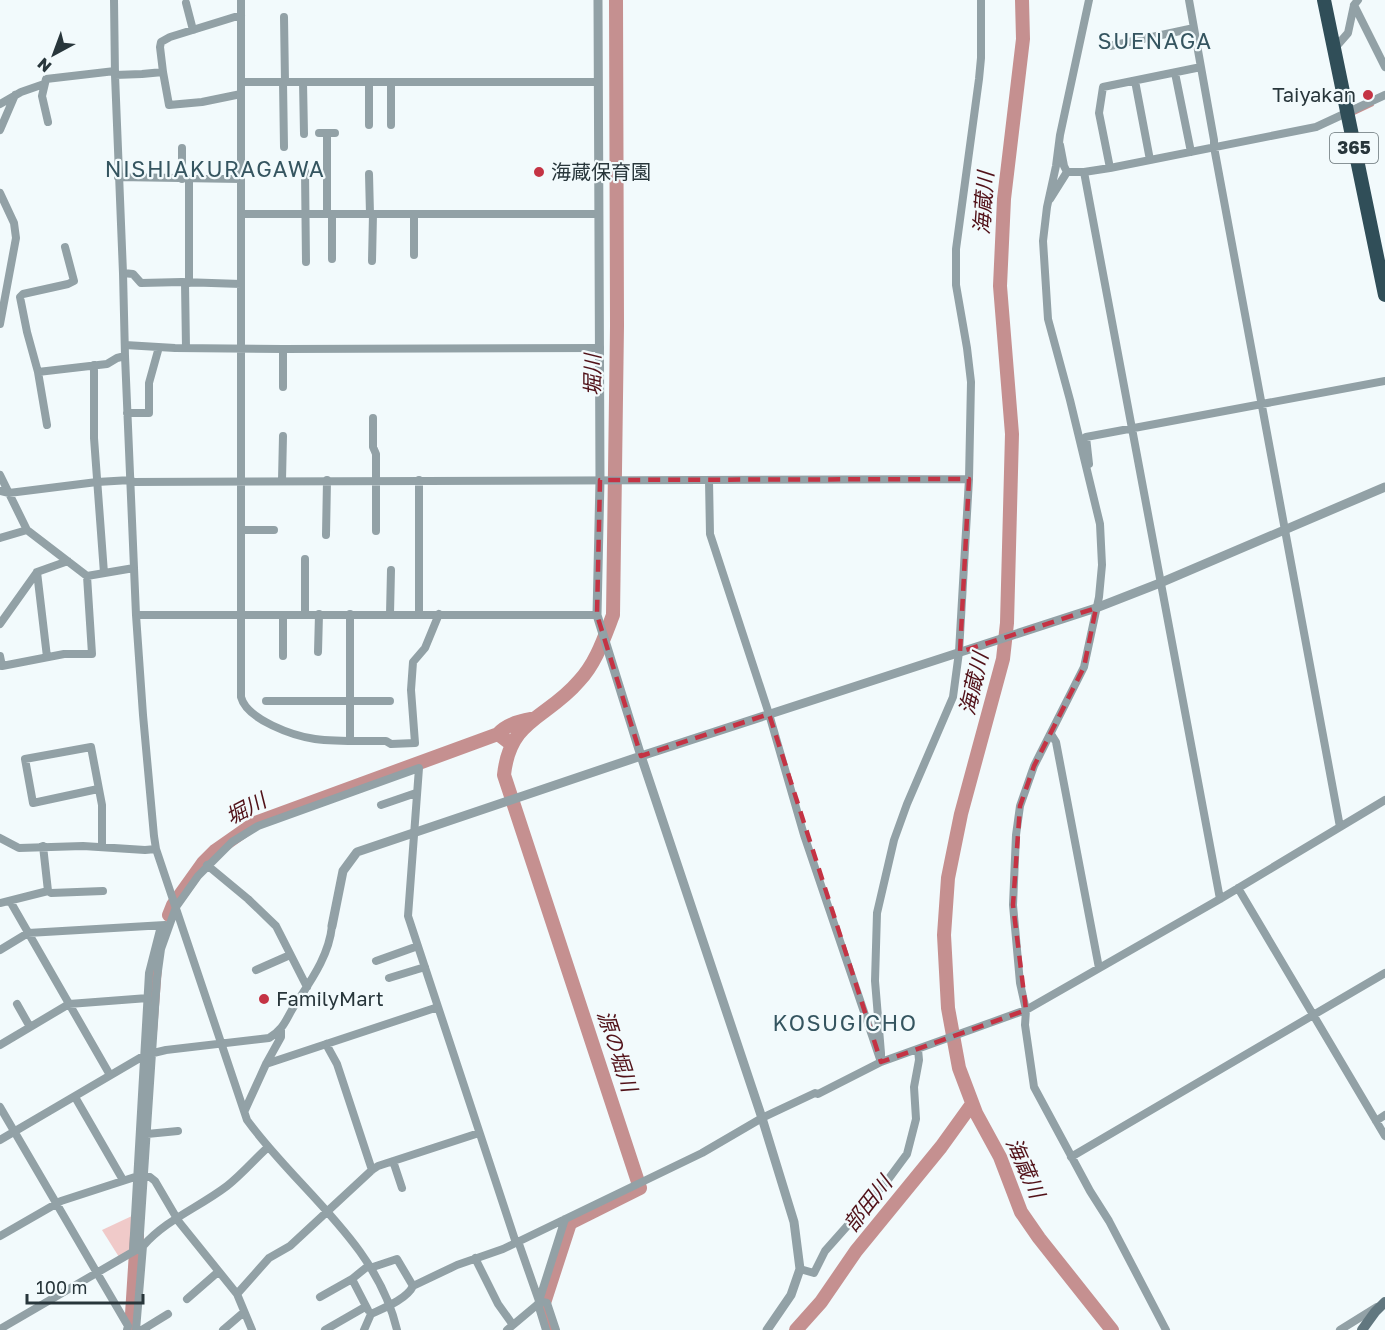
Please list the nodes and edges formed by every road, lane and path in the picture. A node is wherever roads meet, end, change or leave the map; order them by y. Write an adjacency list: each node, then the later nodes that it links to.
1 (114, 0): 19 (street)
2 (241, 0): 10 (street)
3 (598, 0): 27 (street)
4 (981, 0): 90 (street)
5 (1089, 0): 40 (street)
6 (1189, 0): 12 (street)
7 (1324, 0): 15 (highway, 365)
8 (1356, 2): 15 (street); 17 (street)
9 (186, 3): 13 (street)
10 (241, 15): 13 (street); 22 (street)
11 (284, 17): 23 (street)
12 (1194, 28): 14 (street); 16 (street)
13 (194, 30): 18 (street)
14 (1110, 46)
15 (1334, 49): 33 (highway, 365)
16 (1201, 67): 20 (street); 42 (street)
17 (1385, 67)
18 (163, 72): 19 (street); 29 (street)
19 (115, 73): 28 (street); 51 (street)
20 (1175, 73): 21 (street); 44 (street)
21 (1135, 81): 45 (street); 46 (street)
22 (241, 82): 23 (street); 29 (street)
23 (284, 82): 24 (street); 41 (street)
24 (303, 82): 25 (street); 39 (street)
25 (369, 82): 26 (street); 35 (street)
26 (391, 82): 27 (street); 36 (street)
27 (598, 82): 60 (street)
28 (44, 84): 30 (street); 34 (street)
29 (241, 94): 53 (street)
30 (15, 95): 32 (street); 37 (street)
31 (1385, 95): 33 (street)
32 (0, 104)
33 (1347, 113): 42 (street); 70 (highway, 365)
34 (48, 122)
35 (369, 125)
36 (391, 125)
37 (0, 130)
38 (327, 133): 57 (street)
39 (304, 134)
40 (1059, 141): 48 (street); 55 (street)
41 (284, 147)
42 (1214, 147): 44 (street); 83 (street)
43 (182, 148): 52 (street)
44 (1191, 152): 45 (street)
45 (1150, 160): 46 (street)
46 (1110, 168): 49 (street)
47 (305, 171): 61 (street)
48 (1067, 172): 49 (street); 55 (street)
49 (1084, 172): 87 (street)
50 (369, 174): 58 (street)
51 (118, 177): 52 (street); 67 (street)
52 (186, 179): 53 (street); 68 (street)
53 (241, 179): 56 (street)
54 (0, 193): 71 (street)
55 (1047, 203): 100 (street)
56 (241, 214): 61 (street); 69 (street)
57 (329, 214): 58 (street); 61 (street); 64 (street)
58 (371, 214): 59 (street); 65 (street)
59 (414, 214): 60 (street); 63 (street)
60 (599, 214): 76 (street)
61 (305, 215): 66 (street)
62 (65, 247): 80 (street)
63 (414, 255)
64 (332, 259)
65 (372, 261)
66 (306, 262)
67 (123, 273): 68 (street); 72 (street)
68 (187, 283): 69 (street); 74 (street)
69 (241, 284): 75 (street)
70 (1385, 295)
71 (0, 324)
72 (124, 345): 73 (street); 78 (street)
73 (159, 348): 74 (street); 84 (street)
74 (186, 348): 75 (street)
75 (241, 348): 77 (street); 98 (street)
76 (600, 348): 77 (street); 95 (street)
77 (283, 349): 82 (street)
78 (125, 356): 79 (street); 84 (street)
79 (94, 365): 80 (street); 99 (street)
80 (38, 372): 86 (street)
81 (1385, 381): 83 (street)
82 (283, 387)
83 (1261, 403): 87 (street); 106 (street)
84 (127, 412): 97 (street)
85 (373, 418): 93 (street)
86 (48, 425)
87 (1132, 428): 100 (street); 118 (street)
88 (283, 436): 91 (street)
89 (0, 475): 103 (street)
90 (969, 479): 96 (street); 132 (street)
91 (282, 480): 92 (street); 98 (street)
92 (327, 480): 93 (street); 109 (street)
93 (376, 480): 94 (street); 108 (street)
94 (419, 480): 95 (street); 124 (street)
95 (602, 480): 96 (street); 129 (street)
96 (709, 480): 139 (street)
97 (130, 481): 98 (street); 99 (street); 113 (street)
98 (242, 481): 107 (street)
99 (97, 482): 103 (street); 116 (street)
100 (1090, 483): 119 (street)
101 (1385, 487): 106 (street)
102 (0, 491): 103 (street)
103 (9, 493): 104 (street)
104 (27, 530): 110 (street); 112 (street)
105 (274, 530): 107 (street)
106 (1286, 530): 118 (street); 147 (street)
107 (242, 531): 120 (street)
108 (376, 531)
109 (326, 535)
110 (0, 538)
111 (305, 559): 128 (street)
112 (68, 561): 115 (street); 117 (street)
113 (134, 568): 116 (street); 126 (street)
114 (391, 570): 123 (street)
115 (37, 572): 130 (street); 135 (street)
116 (104, 573): 117 (street)
117 (87, 576): 135 (street)
118 (1161, 583): 119 (street); 157 (street)
119 (1096, 608): 132 (street); 140 (street)
120 (242, 614): 126 (street); 127 (street); 141 (street)
121 (319, 614): 122 (street); 128 (street); 131 (street)
122 (350, 614): 123 (street); 138 (street)
123 (390, 614): 124 (street)
124 (419, 614): 125 (street)
125 (439, 614): 129 (street); 141 (street)
126 (136, 615): 152 (street)
127 (283, 615): 128 (street); 134 (street)
128 (305, 615)
129 (597, 615): 142 (street)
130 (0, 624)
131 (318, 652)
132 (959, 652): 139 (street); 187 (street)
133 (0, 656): 135 (street)
134 (283, 656)
135 (47, 657)
136 (266, 701): 138 (street)
137 (390, 701): 138 (street)
138 (350, 702): 141 (street)
139 (769, 714): 142 (street); 187 (street)
140 (1051, 734): 169 (street); 178 (street)
141 (350, 740)
142 (641, 756): 148 (street); 194 (street)
143 (98, 789): 143 (street); 151 (street)
144 (416, 793): 146 (street); 148 (street); 153 (street)
145 (1385, 800): 147 (street)
146 (381, 805)
147 (1341, 827): 154 (street)
148 (414, 833): 162 (street); 164 (street)
149 (0, 838): 150 (street)
150 (44, 846): 151 (street); 155 (street)
151 (102, 847): 152 (street)
152 (156, 849): 160 (street)
153 (207, 865): 160 (street); 166 (street)
154 (1238, 888): 157 (street); 179 (street)
155 (48, 891): 156 (street); 158 (street)
156 (103, 891)
157 (1220, 899): 169 (street)
158 (10, 901): 159 (street); 163 (street)
159 (0, 903)
160 (175, 904): 161 (street); 182 (street)
161 (165, 925): 163 (street); 174 (street); 186 (street)
162 (332, 926): 173 (street)
163 (28, 933): 165 (street); 176 (street)
164 (418, 946): 167 (street); 168 (street)
165 (0, 950)
166 (291, 955): 170 (street); 173 (street)
167 (376, 961)
168 (425, 967): 172 (street); 177 (street)
169 (1099, 968): 178 (street)
170 (256, 970)
171 (1385, 973): 179 (street)
172 (389, 978)
173 (308, 987): 181 (street)
174 (148, 998): 176 (street); 186 (street)
175 (17, 1004): 180 (street)
176 (69, 1004): 180 (street); 189 (street)
177 (438, 1007): 183 (street); 198 (street)
178 (1026, 1010): 185 (street); 203 (street)
179 (1312, 1016): 195 (street); 203 (street)
180 (30, 1027): 184 (street)
181 (281, 1030): 182 (street); 188 (street)
182 (221, 1044): 186 (street); 192 (street)
183 (326, 1044): 188 (street); 205 (street)
184 (0, 1045)
185 (919, 1049): 187 (street); 218 (street)
186 (149, 1054): 189 (street); 199 (street); 206 (street)
187 (880, 1062): 194 (street)
188 (266, 1064): 192 (street)
189 (110, 1075): 190 (street)
190 (75, 1096): 197 (street); 207 (street)
191 (0, 1107): 197 (street)
192 (244, 1111): 202 (street)
193 (1385, 1115): 195 (street)
194 (762, 1118): 212 (street); 218 (street)
195 (1376, 1121): 200 (street)
196 (178, 1131): 199 (street)
197 (14, 1132): 201 (street); 209 (street)
198 (479, 1133): 204 (street); 214 (street)
199 (147, 1134): 206 (street)
200 (1385, 1136)
201 (0, 1140)
202 (267, 1148): 210 (street); 211 (street)
203 (1071, 1157): 245 (street)
204 (393, 1161): 205 (street); 208 (street)
205 (372, 1170): 210 (street)
206 (141, 1176): 207 (street); 211 (street); 215 (street)
207 (123, 1180): 209 (street)
208 (402, 1188)
209 (56, 1204): 213 (street); 220 (street)
210 (327, 1210): 217 (street); 223 (street)
211 (176, 1218): 215 (street); 219 (street)
212 (565, 1219): 214 (street); 226 (street)
213 (0, 1236)
214 (517, 1242): 216 (street); 226 (street)
215 (137, 1249): 220 (street); 236 (street)
216 (475, 1258): 222 (street); 234 (street)
217 (369, 1267): 221 (street); 222 (street); 228 (street)
218 (800, 1269): 244 (street)
219 (218, 1272): 223 (street); 225 (street)
220 (96, 1273): 235 (street); 236 (street)
221 (352, 1280): 224 (street); 229 (street)
222 (413, 1286): 228 (street)
223 (237, 1294): 230 (street)
224 (320, 1297)
225 (187, 1299)
226 (541, 1302): 234 (street); 242 (street); 243 (street)
227 (1384, 1303): 246 (street); 247 (main road)
228 (391, 1305): 232 (street); 241 (street)
229 (365, 1306): 232 (street); 233 (street)
230 (244, 1312): 238 (street); 239 (street)
231 (168, 1314): 237 (street)
232 (371, 1314): 240 (street)
233 (322, 1328)
234 (510, 1328)
235 (0, 1330)
236 (130, 1330)
237 (142, 1330)
238 (223, 1330)
239 (252, 1330)
240 (364, 1330)
241 (397, 1330)
242 (546, 1330)
243 (556, 1330)
244 (767, 1330)
245 (1166, 1330)
246 (1340, 1330)
247 (1362, 1330)

